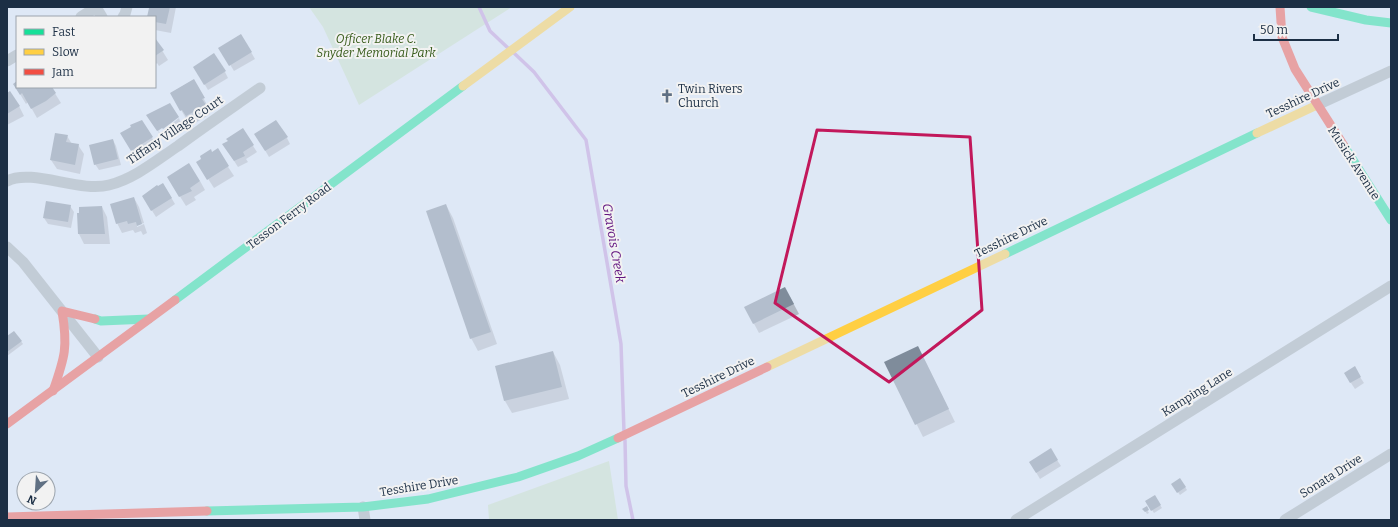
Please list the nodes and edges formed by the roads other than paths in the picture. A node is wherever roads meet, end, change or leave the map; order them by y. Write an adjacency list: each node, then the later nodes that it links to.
1 (570, 7): 17 (street, Tesson Ferry Road)
2 (1280, 7): 11 (street, Musick Avenue)
3 (1311, 7): 6 (street)
4 (98, 11): 5 (street)
5 (84, 16)
6 (1391, 23)
7 (16, 56): 8 (street)
8 (7, 61)
9 (1391, 71): 11 (street, Tesshire Drive)
10 (260, 88): 12 (street, Tiffany Village Court)
11 (1317, 105): 13 (street, Musick Avenue); 22 (street, Tesshire Drive)
12 (7, 181)
13 (1391, 220)
14 (7, 247): 16 (street)
15 (1391, 286): 25 (street, Kamping Lane)
16 (62, 311): 17 (street); 18 (street); 19 (street)
17 (149, 319): 18 (street, Tesson Ferry Road)
18 (98, 356): 19 (street, Tesson Ferry Road)
19 (53, 391): 20 (street, Tesson Ferry Road)
20 (7, 424)
21 (1391, 454): 26 (street, Sonata Drive)
22 (363, 507): 23 (street, Tesshire Drive); 24 (street)
23 (7, 517)
24 (365, 520)
25 (1016, 520)
26 (1285, 520)

